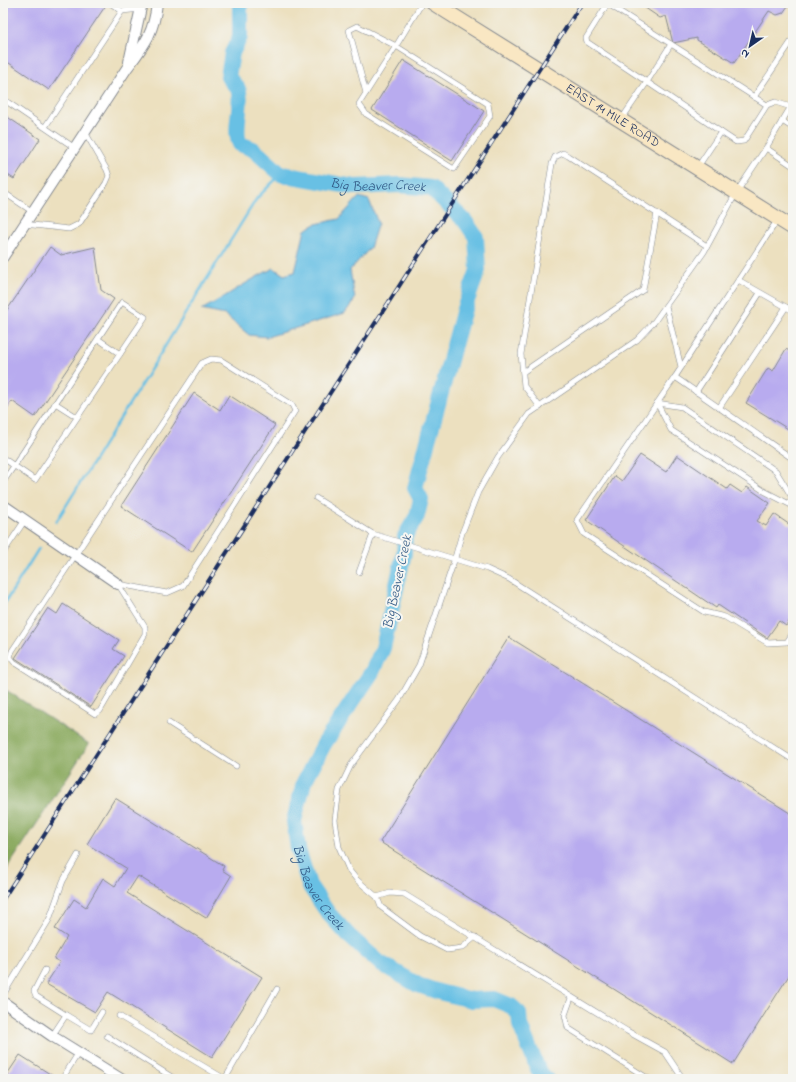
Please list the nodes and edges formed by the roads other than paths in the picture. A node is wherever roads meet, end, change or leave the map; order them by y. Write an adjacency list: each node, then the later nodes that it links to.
1 (110, 3): 7 (lane)
2 (157, 3): 11 (street)
3 (422, 3): 10 (lane)
4 (433, 3): 18 (main road, EAST 14 MILE ROAD)
5 (608, 4): 9 (lane); 12 (lane)
6 (141, 6): 7 (lane); 11 (street)
7 (122, 11): 20 (lane)
8 (793, 39): 14 (lane)
9 (671, 44): 12 (lane); 14 (lane)
10 (396, 46): 13 (lane); 13 (lane); 13 (lane)
11 (127, 68): 22 (street)
12 (647, 82): 18 (lane); 23 (lane)
13 (366, 93)
14 (754, 97): 16 (lane)
15 (3, 99): 20 (lane)
16 (767, 105): 17 (lane); 23 (lane)
17 (792, 105): 19 (lane)
18 (621, 121): 27 (main road, EAST 14 MILE ROAD)
19 (782, 121): 21 (lane); 25 (lane)
20 (45, 127): 24 (lane)
21 (793, 128)
22 (85, 132): 24 (street); 33 (lane)
23 (721, 132): 27 (lane)
24 (75, 148): 30 (street)
25 (766, 148): 26 (lane); 29 (lane)
26 (793, 166)
27 (697, 169): 29 (main road, EAST 14 MILE ROAD)
28 (3, 192): 30 (lane)
29 (736, 192): 32 (main road, EAST 14 MILE ROAD); 35 (lane)
30 (33, 212): 33 (street)
31 (657, 213): 35 (lane); 45 (lane); 45 (lane)
32 (779, 219): 34 (main road, EAST 14 MILE ROAD); 37 (lane)
33 (24, 224): 36 (street)
34 (793, 228)
35 (708, 246): 39 (lane)
36 (3, 257)
37 (740, 281): 38 (lane); 44 (lane)
38 (760, 293): 40 (lane); 47 (lane)
39 (666, 306): 44 (lane); 50 (lane)
40 (786, 307): 41 (lane); 51 (lane)
41 (793, 311)
42 (98, 339): 43 (lane); 43 (lane); 48 (lane)
43 (120, 354): 52 (lane)
44 (682, 367): 46 (lane)
45 (523, 372): 50 (lane)
46 (675, 377): 47 (lane); 49 (lane)
47 (696, 392): 51 (lane)
48 (55, 403): 52 (lane); 55 (lane)
49 (657, 403): 58 (lane); 60 (lane); 68 (lane)
50 (540, 408): 65 (lane)
51 (719, 408): 54 (lane)
52 (77, 417): 55 (lane)
53 (3, 458): 55 (lane)
54 (793, 460)
55 (14, 466): 56 (lane)
56 (3, 482)
57 (316, 498): 62 (lane)
58 (793, 499)
59 (3, 505): 61 (street)
60 (793, 506)
61 (25, 520): 63 (lane); 64 (street)
62 (373, 534): 65 (lane); 66 (lane)
63 (3, 553)
64 (75, 555): 67 (street); 67 (lane); 67 (lane)
65 (454, 560): 70 (lane); 73 (lane)
66 (358, 572)
67 (118, 584)
68 (793, 633)
69 (169, 723): 71 (lane)
70 (793, 760)
71 (236, 766)
72 (78, 855): 77 (lane)
73 (377, 897): 74 (lane); 74 (lane)
74 (475, 937): 78 (lane)
75 (45, 970): 81 (lane)
76 (277, 989): 89 (lane)
77 (3, 995)
78 (571, 998): 90 (lane); 91 (lane)
79 (3, 1002): 83 (street)
80 (102, 1012): 81 (lane)
81 (66, 1015): 83 (lane)
82 (119, 1016): 89 (lane)
83 (52, 1036): 85 (street)
84 (107, 1036): 88 (lane)
85 (79, 1052): 86 (street); 87 (lane)
86 (118, 1078)
87 (62, 1079)
88 (175, 1079)
89 (225, 1079)
90 (650, 1079)
91 (683, 1079)

